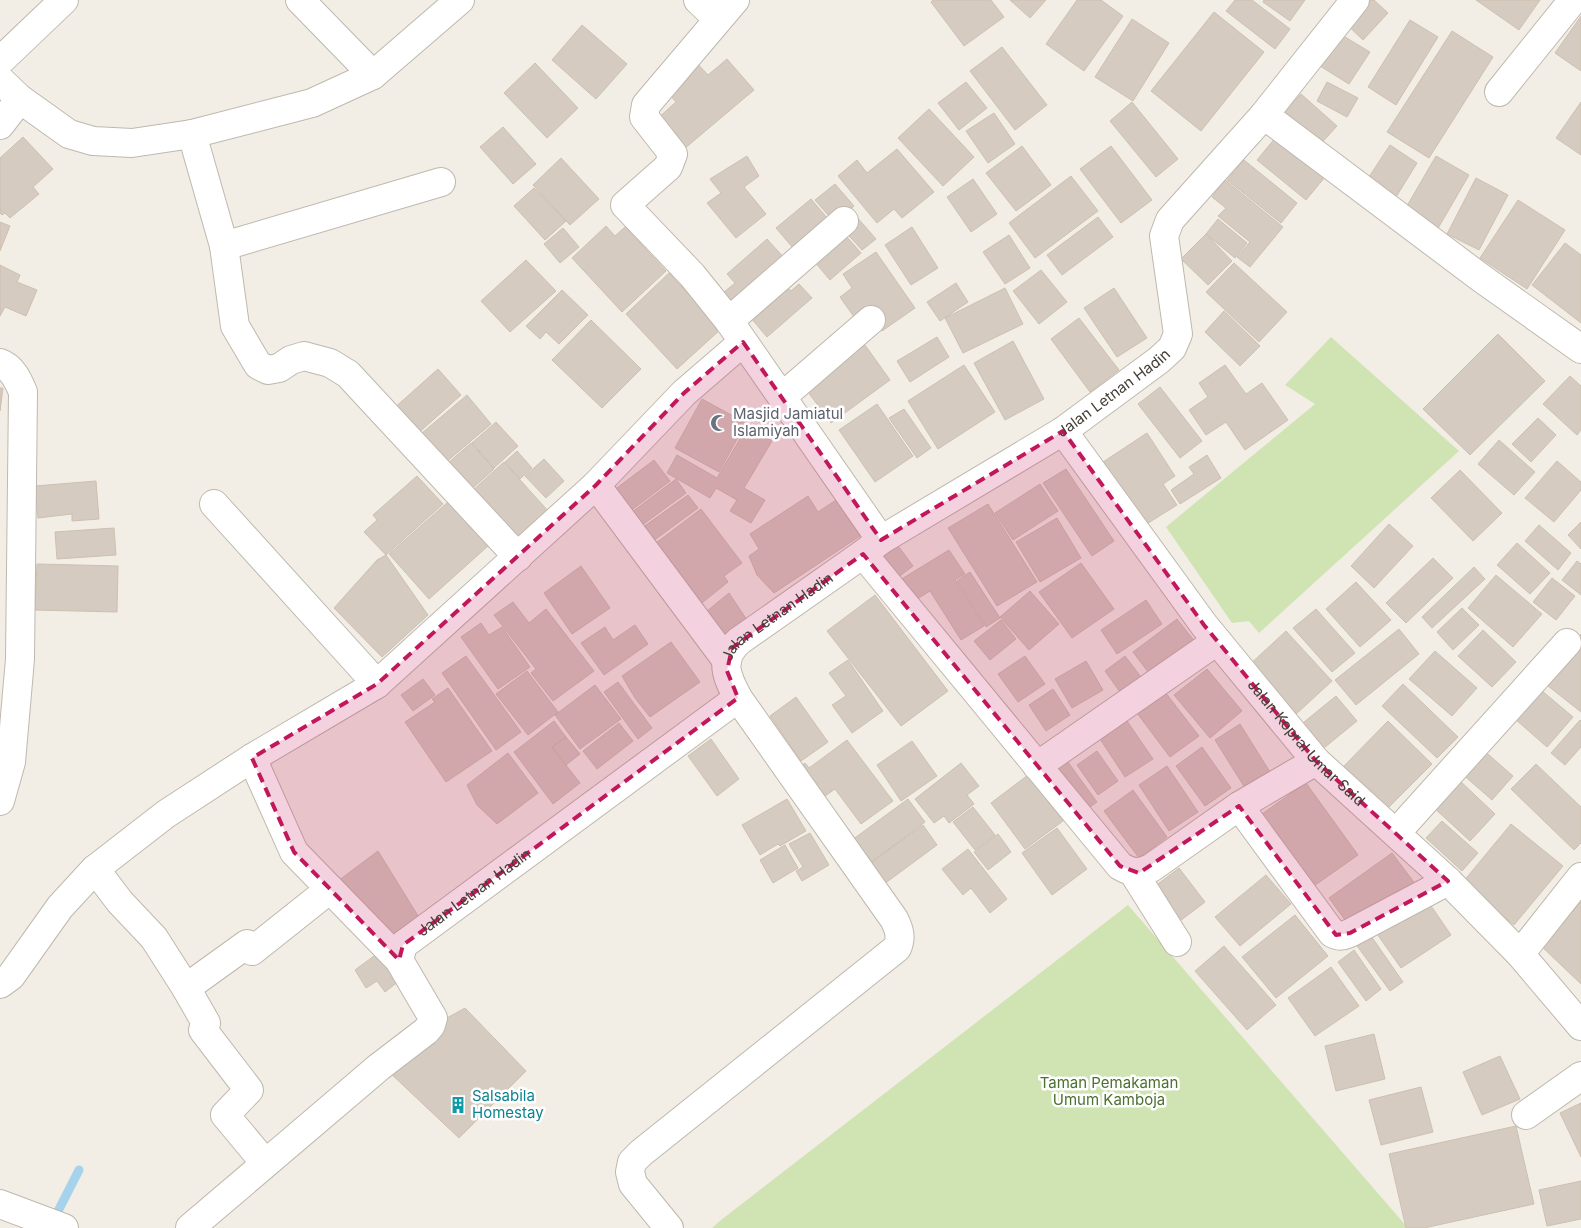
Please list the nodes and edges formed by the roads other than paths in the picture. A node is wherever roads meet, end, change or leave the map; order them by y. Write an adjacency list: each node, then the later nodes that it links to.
1 (64, 0): 8 (street)
2 (300, 0): 9 (street)
3 (460, 0): 9 (street)
4 (698, 0): 7 (street)
5 (1355, 0): 13 (street, Jalan Letnan Hadin)
6 (1574, 0): 11 (street)
7 (726, 10): 20 (street)
8 (0, 61)
9 (373, 75): 15 (street)
10 (0, 80): 12 (street)
11 (1499, 92)
12 (20, 99): 14 (street); 15 (street)
13 (1264, 115): 21 (street); 24 (street, Jalan Letnan Hadin)
14 (0, 125)
15 (192, 134): 18 (street)
16 (441, 182): 18 (street)
17 (844, 221): 20 (street)
18 (224, 246): 28 (street)
19 (871, 320): 23 (street)
20 (736, 331): 23 (street); 25 (street)
21 (1581, 349)
22 (0, 363): 37 (street)
23 (783, 396): 27 (street)
24 (1063, 431): 27 (street, Jalan Letnan Hadin); 29 (street, Jalan Kopral Umar Said)
25 (596, 485): 28 (street); 31 (street)
26 (214, 504): 32 (street)
27 (872, 547): 31 (street, Jalan Letnan Hadin); 36 (street)
28 (518, 557): 32 (street)
29 (1217, 641): 35 (street, Jalan Kopral Umar Said); 36 (street)
30 (1566, 643): 39 (street)
31 (727, 661): 33 (street, Jalan Letnan Hadin)
32 (377, 684): 34 (street)
33 (738, 698): 47 (street, Jalan Letnan Hadin); 58 (street)
34 (252, 758): 40 (street); 44 (street)
35 (1316, 761): 38 (street); 39 (street, Jalan Kopral Umar Said)
36 (1037, 766): 41 (street)
37 (0, 801)
38 (1239, 806): 41 (street); 43 (street)
39 (1396, 833): 43 (street, Jalan Kopral Umar Said)
40 (95, 870): 48 (street); 49 (street)
41 (1133, 872): 45 (street)
42 (1581, 877): 46 (street)
43 (1448, 881): 46 (street, Jalan Kopral Umar Said)
44 (330, 889): 47 (street); 49 (street)
45 (1177, 942)
46 (1520, 954): 50 (street, Jalan Kopral Umar Said)
47 (399, 960): 53 (street)
48 (0, 984)
49 (186, 988): 53 (street)
50 (1581, 1026)
51 (1581, 1076): 52 (street)
52 (1526, 1115)
53 (265, 1163): 57 (street)
54 (0, 1204): 55 (street)
55 (24, 1221): 56 (street)
56 (64, 1228)
57 (190, 1228)
58 (669, 1228)

